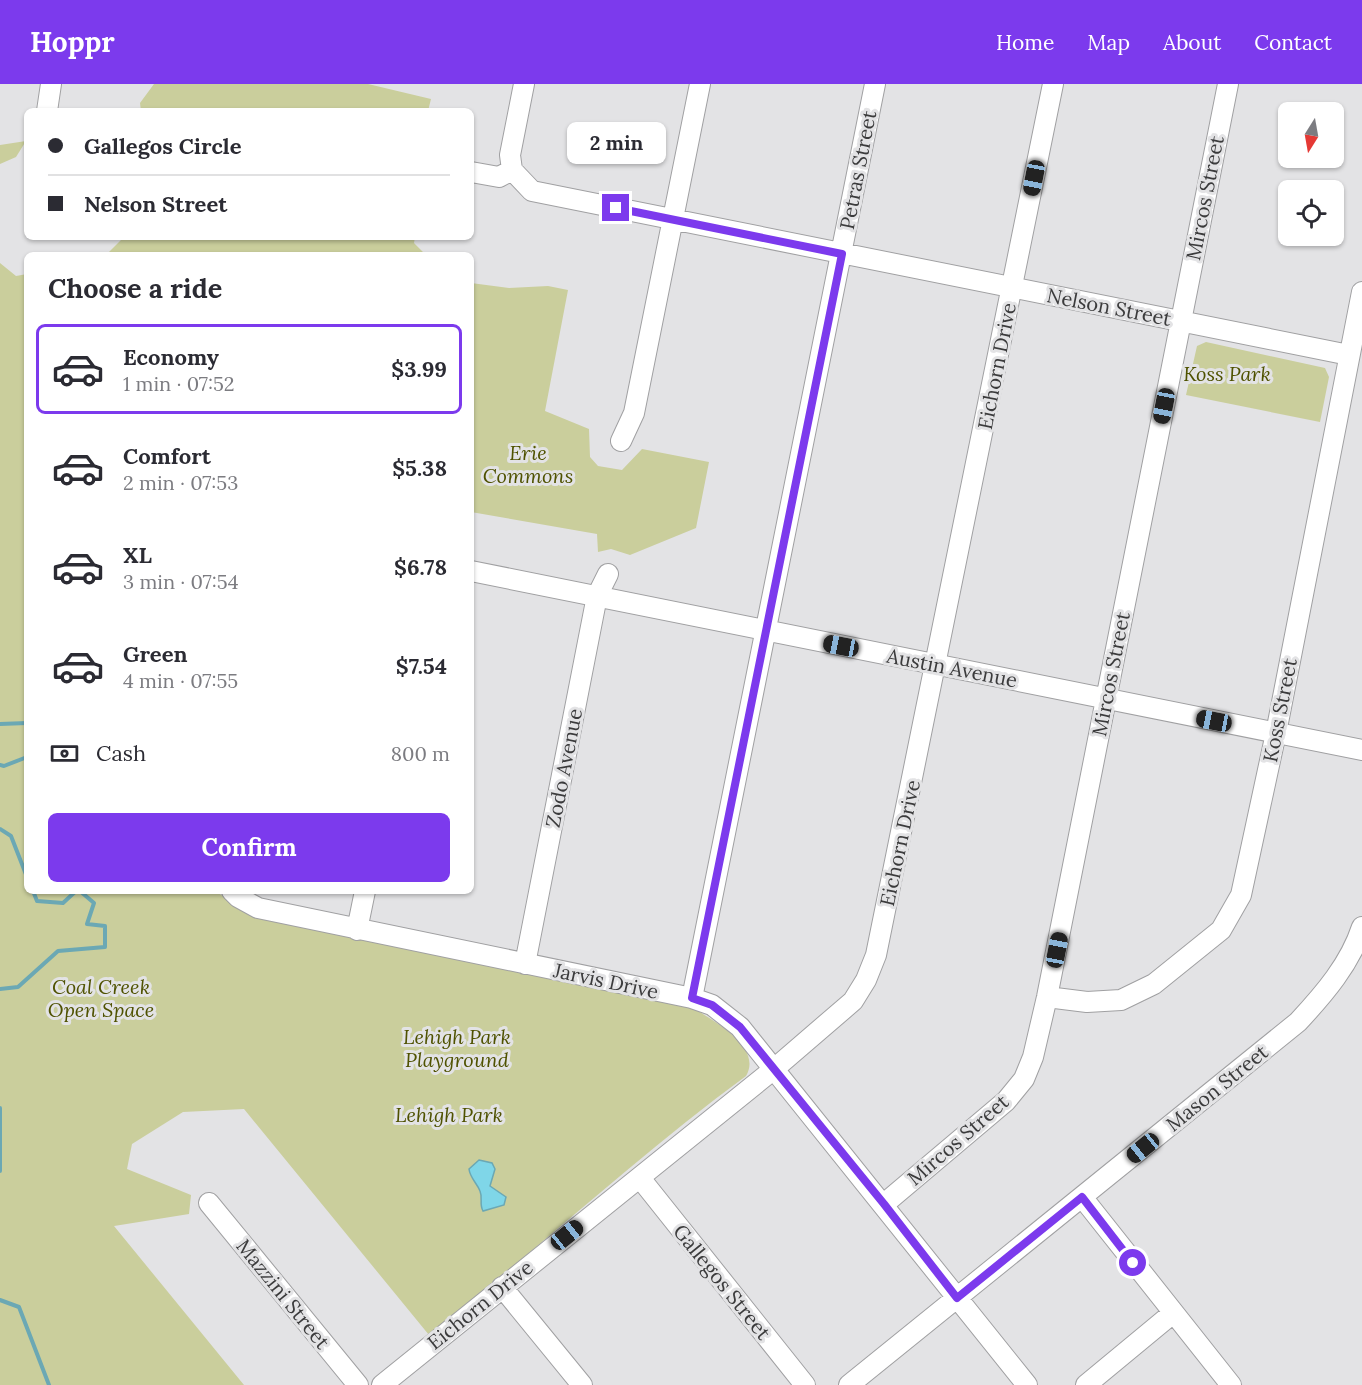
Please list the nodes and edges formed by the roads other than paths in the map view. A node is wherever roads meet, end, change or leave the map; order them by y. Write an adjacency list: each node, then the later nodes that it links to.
1 (51, 84): 7 (street)
2 (524, 84): 9 (street)
3 (700, 84): 10 (street)
4 (875, 84): 11 (street, Petras Street)
5 (1053, 84): 12 (street, Eichorn Drive)
6 (1228, 84): 14 (street, Mircos Street)
7 (47, 108)
8 (474, 173): 9 (street)
9 (516, 174): 10 (street, Nelson Street)
10 (674, 219): 11 (street, Nelson Street); 16 (street)
11 (842, 254): 12 (street, Nelson Street); 20 (street, Petras Street)
12 (1013, 288): 14 (street, Nelson Street); 21 (street, Eichorn Drive)
13 (1362, 292): 15 (street, Koss Street)
14 (1181, 321): 15 (street, Nelson Street); 22 (street, Mircos Street)
15 (1349, 355): 23 (street, Koss Street)
16 (621, 441)
17 (474, 572): 19 (street, Austin Avenue)
18 (608, 574): 19 (street, Zodo Avenue)
19 (597, 596): 20 (street, Austin Avenue); 29 (street, Zodo Avenue)
20 (766, 631): 21 (street, Austin Avenue); 30 (street, Petras Street)
21 (937, 664): 22 (street, Austin Avenue); 32 (street, Eichorn Drive)
22 (1106, 699): 23 (street, Austin Avenue); 31 (street, Mircos Street)
23 (1275, 733): 24 (street, Austin Avenue); 31 (street, Koss Street)
24 (1362, 750)
25 (235, 894): 28 (street, Jarvis Drive)
26 (363, 894): 28 (street)
27 (1362, 927): 34 (street, Mason Street)
28 (357, 930): 29 (street, Jarvis Drive)
29 (525, 964): 30 (street, Jarvis Drive)
30 (692, 998): 32 (street, Jarvis Drive)
31 (1047, 998): 36 (street, Mircos Street)
32 (774, 1069): 33 (street, Eichorn Drive); 36 (street, Jarvis Drive)
33 (640, 1178): 37 (street, Eichorn Drive); 43 (street, Gallegos Street)
34 (1082, 1197): 38 (street, Mason Street); 39 (street)
35 (208, 1203): 40 (street, Mazzini Street)
36 (884, 1204): 38 (street, Jarvis Drive)
37 (502, 1287): 41 (street, Eichorn Drive); 42 (street)
38 (957, 1298): 44 (street, Mason Street); 45 (street, Jarvis Drive)
39 (1173, 1313): 46 (street); 47 (street)
40 (358, 1385)
41 (382, 1385)
42 (582, 1385)
43 (805, 1385)
44 (849, 1385)
45 (1027, 1385)
46 (1086, 1385)
47 (1231, 1385)

